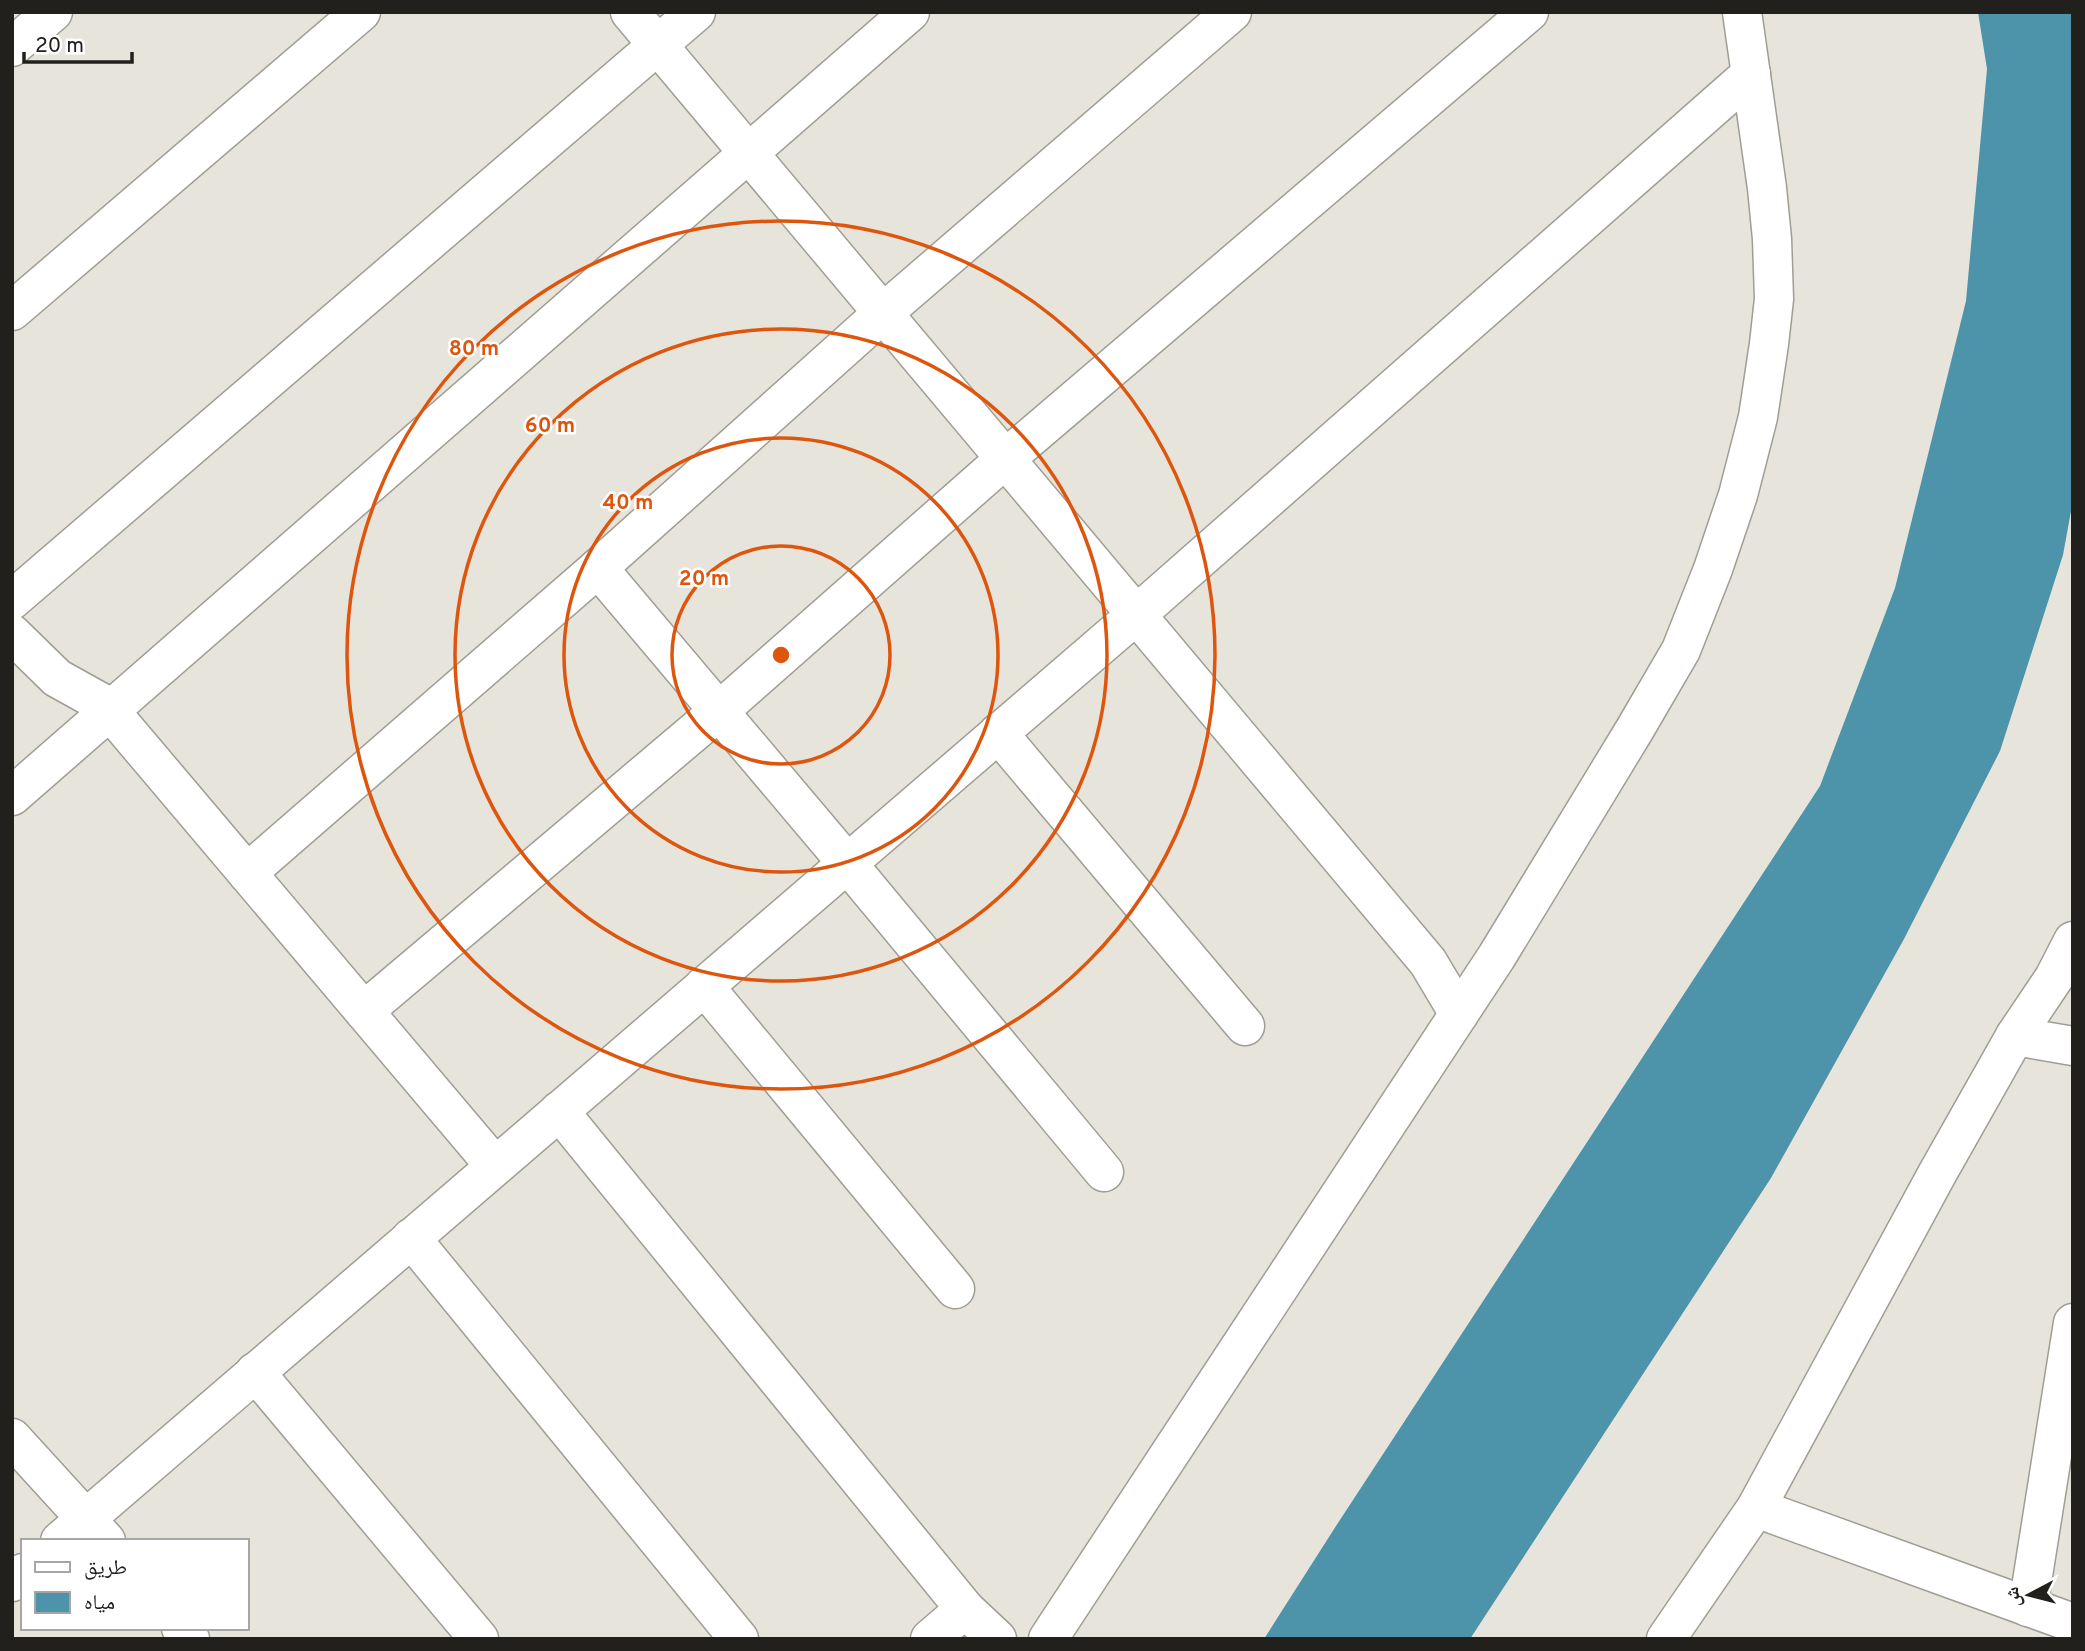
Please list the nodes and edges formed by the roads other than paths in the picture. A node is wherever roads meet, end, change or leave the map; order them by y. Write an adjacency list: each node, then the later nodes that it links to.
1 (53, 12): 10 (street)
2 (361, 12): 13 (street)
3 (630, 12): 9 (street)
4 (696, 12): 9 (street)
5 (910, 12): 12 (street)
6 (1232, 12): 14 (street)
7 (1529, 12): 15 (street)
8 (1742, 12): 11 (street)
9 (658, 45): 12 (street); 17 (street)
10 (12, 47)
11 (1751, 74): 18 (street); 29 (street)
12 (748, 153): 14 (street); 20 (street)
13 (12, 311)
14 (883, 313): 15 (street); 16 (street)
15 (1005, 459): 18 (street); 21 (street)
16 (598, 568): 21 (street); 25 (street)
17 (12, 600)
18 (1136, 615): 22 (street); 29 (street)
19 (12, 634): 20 (street)
20 (110, 711): 23 (street); 25 (street)
21 (719, 711): 24 (street); 28 (street)
22 (998, 733): 24 (street); 30 (street)
23 (12, 796)
24 (847, 863): 27 (street); 35 (street)
25 (247, 873): 28 (street)
26 (2073, 941): 31 (street)
27 (704, 986): 33 (street); 37 (street)
28 (364, 1011): 34 (street)
29 (1459, 1014): 50 (street)
30 (1245, 1027)
31 (2015, 1036): 32 (street); 41 (street)
32 (2073, 1046)
33 (559, 1111): 34 (street); 44 (street)
34 (495, 1166): 36 (street)
35 (1104, 1172)
36 (411, 1238): 39 (street); 47 (street)
37 (955, 1289)
38 (2073, 1323): 43 (street)
39 (255, 1372): 42 (street); 46 (street)
40 (12, 1438): 42 (street)
41 (1756, 1508): 43 (street); 51 (street)
42 (84, 1533)
43 (2028, 1607): 45 (street)
44 (965, 1609): 48 (street); 49 (street)
45 (2073, 1623)
46 (479, 1639)
47 (739, 1639)
48 (930, 1639)
49 (997, 1639)
50 (1048, 1639)
51 (1667, 1639)

